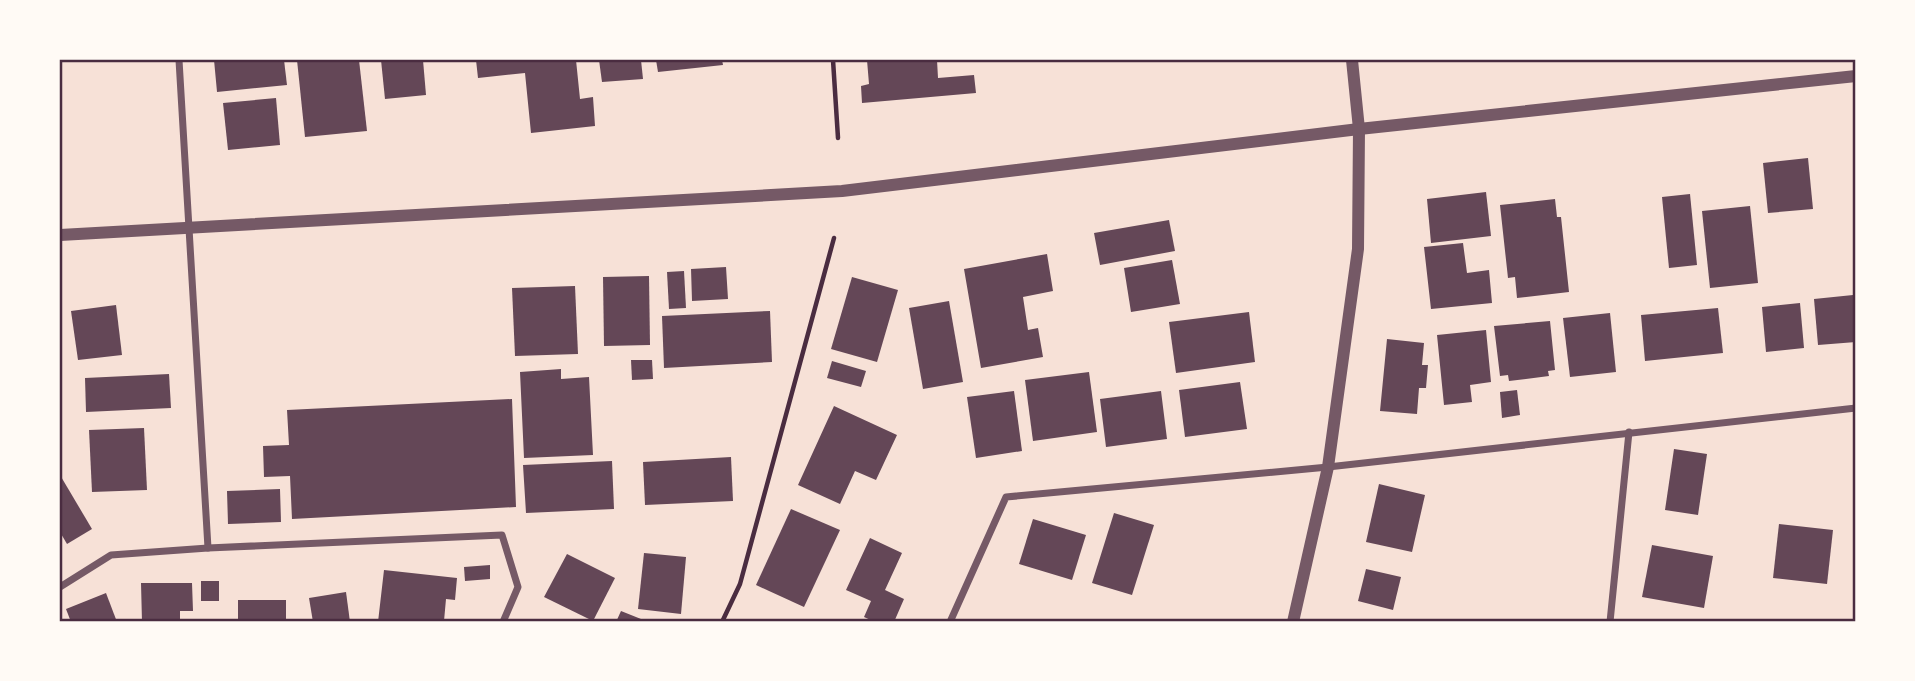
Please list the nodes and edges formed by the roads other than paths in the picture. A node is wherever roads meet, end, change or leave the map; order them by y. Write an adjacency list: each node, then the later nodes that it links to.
1 (179, 60): 5 (street)
2 (1352, 60): 4 (street)
3 (1856, 76): 4 (street)
4 (1359, 129): 5 (street); 9 (street)
5 (188, 227): 6 (street); 10 (street)
6 (60, 234)
7 (1856, 408): 8 (street)
8 (1629, 432): 9 (street); 15 (street)
9 (1328, 467): 13 (street); 14 (street)
10 (208, 548): 11 (street); 12 (street)
11 (60, 587)
12 (503, 621)
13 (950, 621)
14 (1293, 621)
15 (1611, 621)

